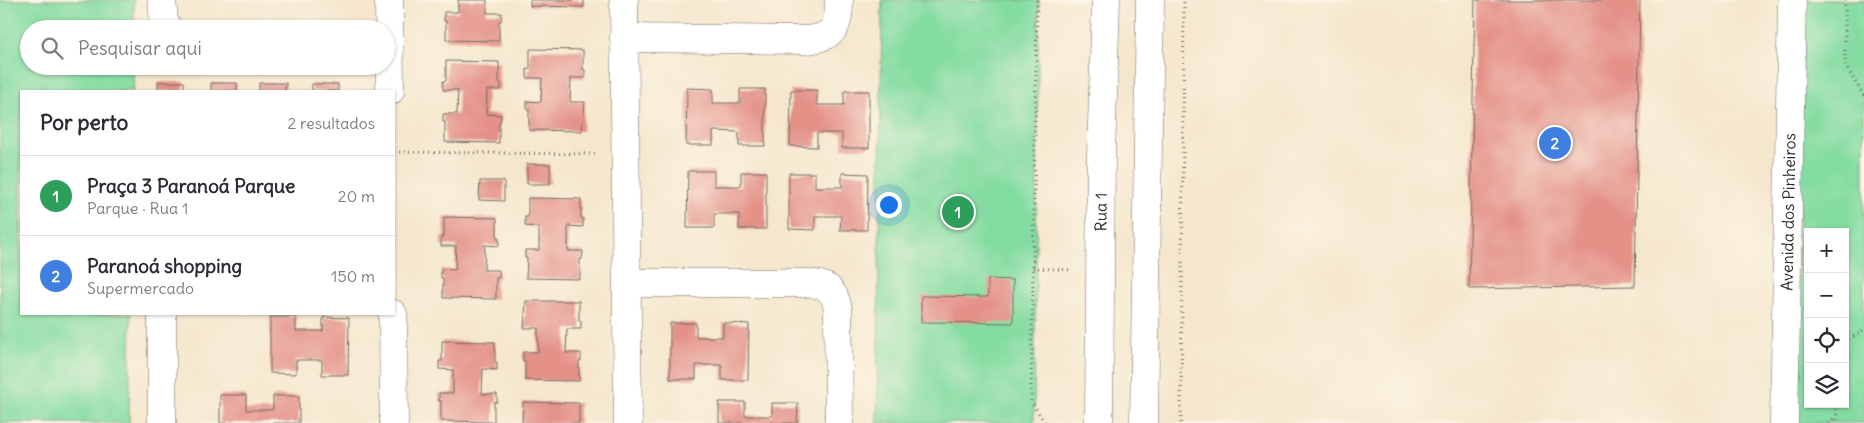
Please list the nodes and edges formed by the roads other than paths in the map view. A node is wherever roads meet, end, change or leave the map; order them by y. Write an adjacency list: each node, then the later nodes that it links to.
1 (162, 0): 8 (street)
2 (389, 0): 9 (street)
3 (624, 0): 10 (street)
4 (839, 0): 10 (street)
5 (1106, 0): 20 (street, Rua 1)
6 (1150, 0): 21 (street)
7 (1792, 0): 22 (street, Avenida dos Pinheiros)
8 (164, 20)
9 (388, 20)
10 (624, 38): 13 (street)
11 (389, 75): 12 (street)
12 (390, 90)
13 (627, 283): 18 (street); 19 (street)
14 (162, 315): 16 (street)
15 (393, 315): 17 (street)
16 (162, 423)
17 (394, 423)
18 (628, 423)
19 (839, 423)
20 (1099, 423)
21 (1144, 423)
22 (1784, 423)

